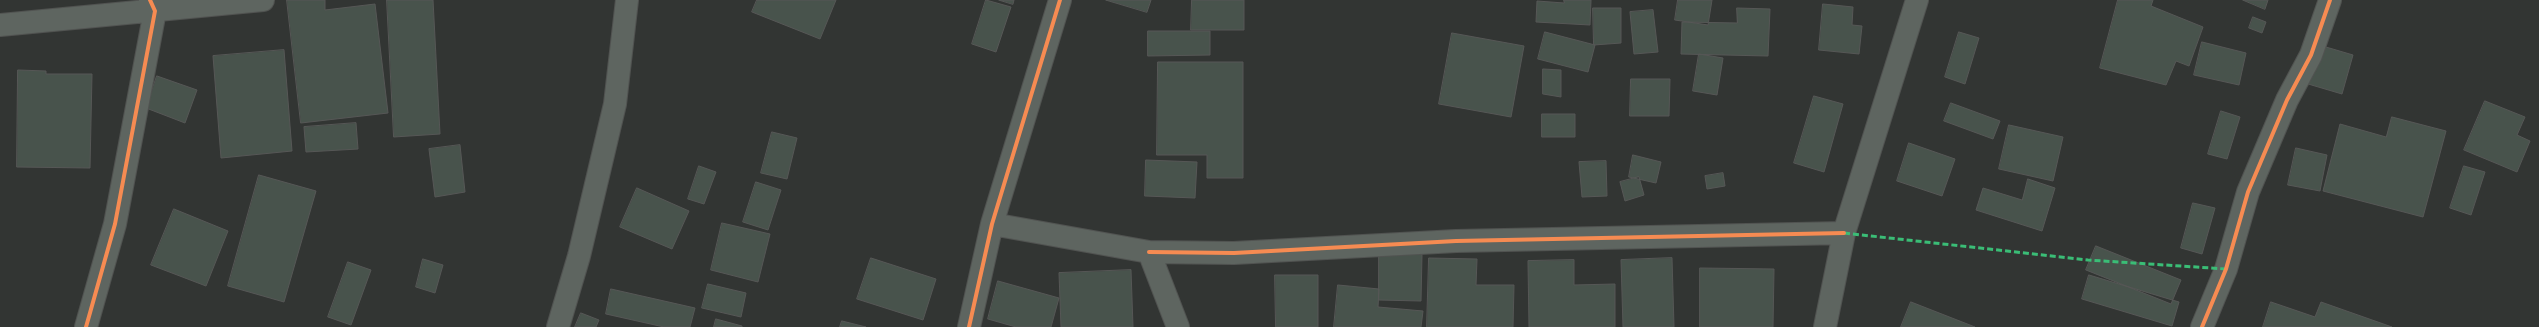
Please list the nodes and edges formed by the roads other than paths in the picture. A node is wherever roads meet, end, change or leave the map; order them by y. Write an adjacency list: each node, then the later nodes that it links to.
1 (263, 0): 6 (street)
2 (627, 0): 12 (street)
3 (1060, 0): 8 (street)
4 (1917, 0): 9 (street)
5 (2330, 0): 16 (street)
6 (153, 5): 7 (street); 11 (street)
7 (0, 25)
8 (992, 224): 10 (street); 13 (street)
9 (1844, 233): 10 (street); 15 (street)
10 (1149, 252): 14 (street)
11 (86, 327)
12 (558, 327)
13 (969, 327)
14 (1178, 327)
15 (1825, 327)
16 (2202, 327)

